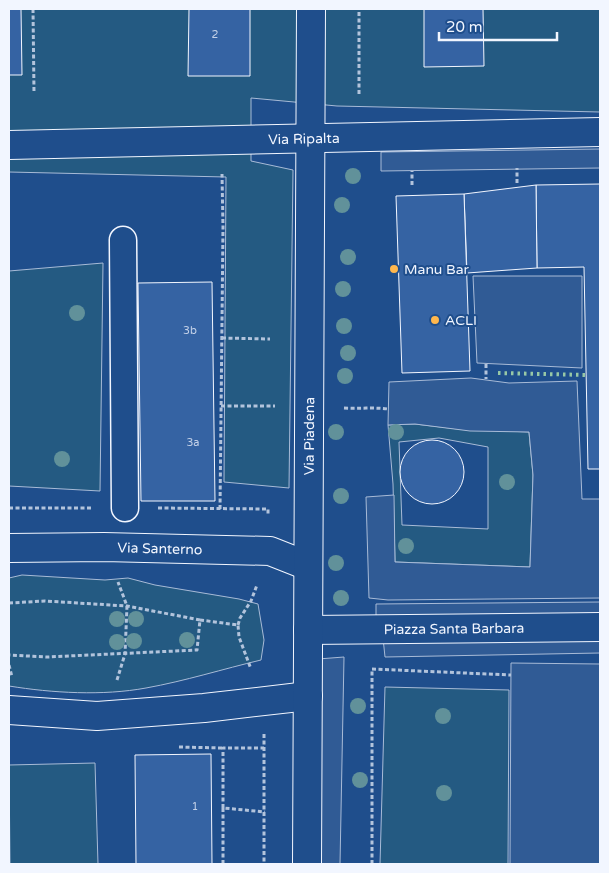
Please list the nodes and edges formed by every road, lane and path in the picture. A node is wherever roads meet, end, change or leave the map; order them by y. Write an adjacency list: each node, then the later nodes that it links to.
1 (33, 9): 4 (path)
2 (311, 9): 7 (street, Via Piadena)
3 (359, 9): 5 (path)
4 (34, 93)
5 (359, 94)
6 (600, 132): 7 (street, Via Ripalta)
7 (311, 138): 8 (street, Via Ripalta); 19 (street, Via Piadena)
8 (221, 141): 9 (street, Via Ripalta); 11 (path)
9 (9, 145)
10 (123, 240): 15 (street)
11 (222, 338): 12 (path); 16 (path)
12 (270, 339)
13 (486, 364): 14 (path)
14 (486, 379)
15 (125, 508)
16 (220, 509)
17 (104, 546): 18 (street, Via Santerno); 19 (street, Via Santerno); 21 (path)
18 (9, 548)
19 (308, 566): 24 (street, Via Piadena)
20 (9, 603): 21 (path)
21 (127, 606): 22 (path); 25 (path)
22 (200, 620): 25 (path); 29 (path)
23 (600, 628): 24 (street, Piazza Santa Barbara)
24 (308, 630): 28 (street, Via Piadena)
25 (126, 654): 26 (path)
26 (9, 656)
27 (511, 675): 37 (path)
28 (308, 696): 29 (street); 36 (street, Via Piadena)
29 (265, 701): 30 (street); 31 (path)
30 (9, 710)
31 (264, 748): 32 (path); 33 (path)
32 (223, 808): 33 (path); 34 (path)
33 (265, 812): 35 (path)
34 (223, 864)
35 (264, 864)
36 (307, 864)
37 (372, 864)

